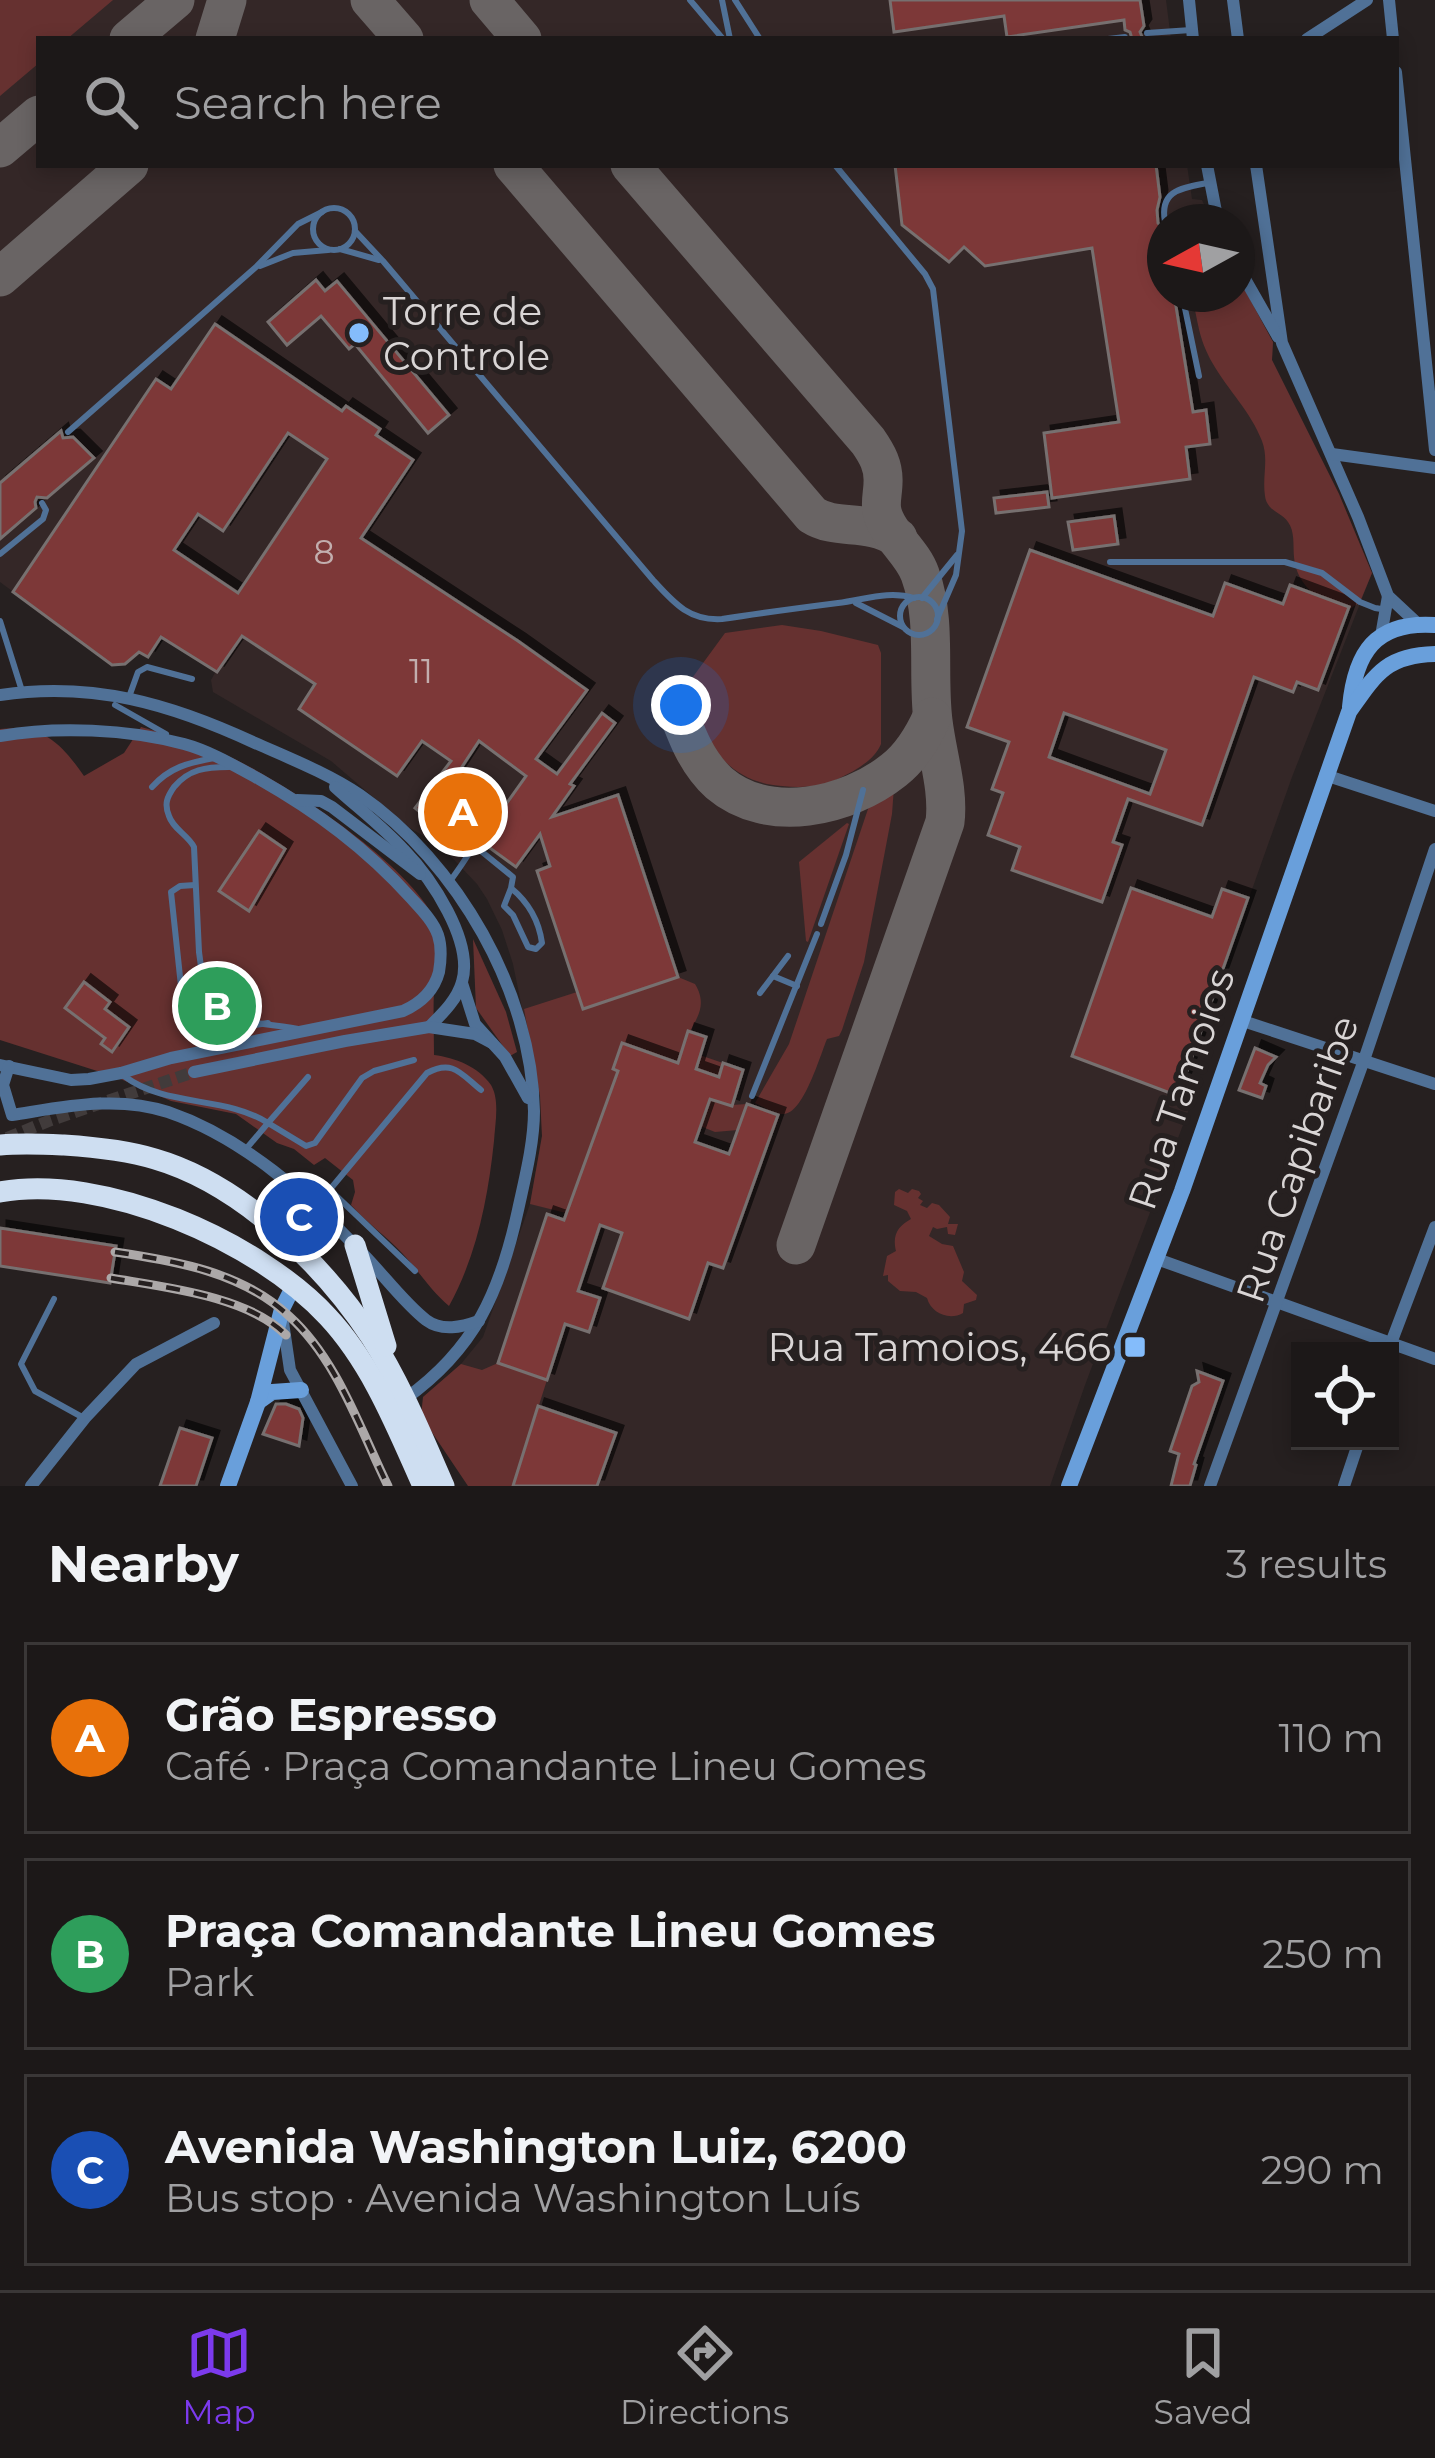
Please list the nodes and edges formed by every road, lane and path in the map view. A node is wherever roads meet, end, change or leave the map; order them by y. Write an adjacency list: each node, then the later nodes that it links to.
1 (690, 0): 10 (lane)
2 (722, 0): 11 (lane)
3 (735, 0): 12 (lane)
4 (1189, 0): 9 (street)
5 (1233, 0): 13 (street)
6 (1367, 0): 14 (street)
7 (1389, 0): 15 (street)
8 (1147, 33): 9 (lane)
9 (1192, 34)
10 (724, 36)
11 (727, 36)
12 (758, 36)
13 (1238, 36)
14 (1312, 36)
15 (1393, 36)
16 (1399, 101): 33 (street)
17 (837, 168): 37 (lane)
18 (1208, 168): 20 (street)
19 (1256, 168): 30 (street)
20 (1210, 182): 21 (lane); 22 (street)
21 (1166, 204)
22 (1214, 204)
23 (322, 212): 24 (lane); 25 (lane); 27 (lane)
24 (355, 231): 25 (lane); 26 (lane)
25 (336, 249): 26 (lane); 27 (lane)
26 (383, 261): 41 (lane)
27 (256, 267): 32 (lane)
28 (1255, 296): 30 (street)
29 (1185, 312): 31 (lane)
30 (1282, 343): 34 (street)
31 (1199, 376)
32 (68, 432)
33 (1435, 450)
34 (1332, 454): 35 (street); 42 (street)
35 (1435, 467)
36 (42, 503): 38 (lane)
37 (960, 553): 40 (lane); 43 (lane)
38 (0, 554)
39 (1110, 562): 42 (lane)
40 (918, 598): 41 (lane); 43 (lane); 46 (lane)
41 (853, 601): 46 (lane)
42 (1392, 604): 45 (street); 47 (street)
43 (937, 619): 46 (lane)
44 (0, 621): 52 (lane)
45 (1426, 624): 47 (main road); 49 (main road)
46 (904, 628)
47 (1381, 636): 50 (main road); 56 (main road, Rua Tamoios)
48 (1435, 654): 49 (main road)
49 (1413, 656): 50 (main road)
50 (1383, 667): 56 (main road, Rua Tamoios)
51 (192, 679): 54 (lane)
52 (22, 691): 53 (street); 54 (street)
53 (0, 694)
54 (129, 697): 60 (street)
55 (116, 705): 58 (lane)
56 (1349, 712): 62 (main road, Rua Tamoios)
57 (0, 736): 58 (street)
58 (185, 744): 59 (street)
59 (218, 758): 61 (street); 63 (lane)
60 (310, 766): 70 (street); 71 (street)
61 (240, 769): 66 (street); 72 (lane)
62 (1325, 775): 67 (street); 82 (main road, Rua Tamoios)
63 (152, 787)
64 (863, 790): 74 (lane)
65 (474, 791): 68 (lane)
66 (296, 800): 70 (street); 85 (street)
67 (1435, 811)
68 (476, 847): 71 (lane); 73 (lane)
69 (1435, 849): 89 (street, Rua Capibaribe)
70 (424, 875): 78 (street)
71 (451, 880): 97 (street)
72 (195, 885): 81 (lane); 86 (lane)
73 (511, 888): 73 (lane)
74 (821, 924)
75 (817, 934): 79 (lane)
76 (788, 956): 77 (lane)
77 (772, 976): 79 (lane); 80 (lane)
78 (462, 983): 84 (street); 87 (street)
79 (797, 986): 96 (lane)
80 (760, 993)
81 (207, 1015): 83 (lane); 86 (lane)
82 (1240, 1020): 89 (street); 107 (main road, Rua Tamoios)
83 (268, 1023): 85 (lane); 86 (lane)
84 (429, 1027): 87 (street); 91 (street)
85 (305, 1030): 92 (street)
86 (210, 1032)
87 (492, 1043): 97 (street)
88 (414, 1060): 99 (lane)
89 (1364, 1060): 94 (street); 111 (street, Rua Capibaribe)
90 (4, 1066): 92 (street); 98 (street)
91 (194, 1072)
92 (121, 1073): 99 (lane)
93 (308, 1077): 99 (lane)
94 (1435, 1084)
95 (481, 1090): 102 (lane)
96 (752, 1096)
97 (534, 1110): 113 (street)
98 (6, 1117): 101 (street)
99 (268, 1123): 101 (lane)
100 (0, 1145): 120 (highway)
101 (244, 1151): 104 (street)
102 (328, 1189): 104 (lane); 108 (lane)
103 (0, 1192): 109 (highway)
104 (316, 1205): 106 (street)
105 (1435, 1227): 116 (street)
106 (355, 1245): 113 (street); 120 (highway)
107 (1157, 1259): 111 (street); 129 (main road, Rua Tamoios)
108 (415, 1271)
109 (294, 1285): 112 (main road); 127 (highway)
110 (54, 1299): 122 (lane)
111 (1278, 1303): 115 (street); 130 (street, Rua Capibaribe)
112 (282, 1309): 119 (street); 121 (main road)
113 (480, 1320): 120 (street)
114 (214, 1323): 122 (street)
115 (1376, 1342)
116 (1391, 1342)
117 (1399, 1350): 118 (street)
118 (1435, 1359)
119 (301, 1390): 121 (main road); 126 (street)
120 (401, 1390): 128 (highway)
121 (258, 1402): 125 (main road)
122 (85, 1418): 124 (street)
123 (1355, 1450): 131 (street)
124 (32, 1486)
125 (228, 1486)
126 (352, 1486)
127 (423, 1486)
128 (444, 1486)
129 (1069, 1486)
130 (1210, 1486)
131 (1344, 1486)

